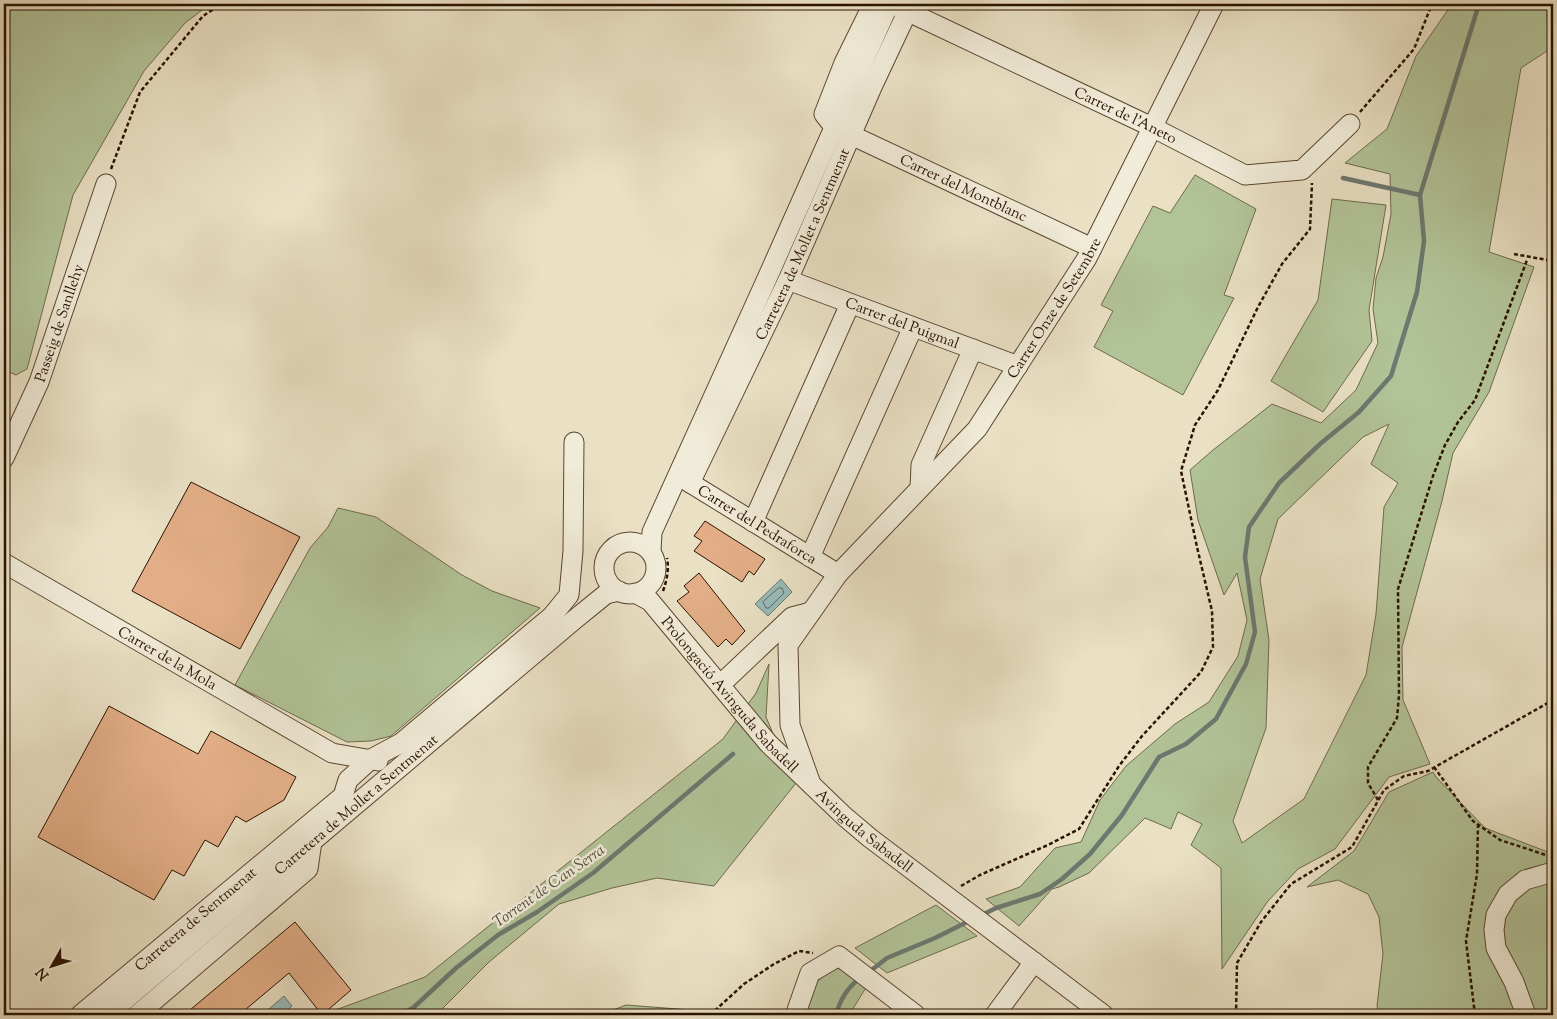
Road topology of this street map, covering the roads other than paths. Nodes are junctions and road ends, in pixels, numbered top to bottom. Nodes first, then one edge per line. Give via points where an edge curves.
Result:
1 (873, 4) edge
2 (1214, 4) edge
3 (900, 6) edge
4 (1350, 124) road end
5 (834, 127) junction
6 (1152, 127) junction
7 (852, 135) junction
8 (106, 184) road end
9 (1092, 248) junction
10 (788, 280) junction
11 (850, 304) junction
12 (913, 327) junction
13 (973, 349) junction
14 (1018, 366) junction
15 (574, 442) dead end
16 (4, 458) edge
17 (684, 479) junction
18 (920, 488) junction
19 (753, 522) junction
20 (652, 532) junction
21 (636, 542) junction
22 (652, 552) junction
23 (810, 557) junction
24 (4, 563) edge
25 (838, 574) junction
26 (628, 591) junction
27 (811, 612) junction
28 (721, 684) junction
29 (332, 753) junction
30 (371, 759) junction
31 (402, 764) junction
32 (348, 780) junction
33 (811, 784) junction
34 (359, 801) junction
35 (312, 841) junction
36 (1553, 872) edge
37 (1034, 962) junction
38 (1094, 1012) edge
39 (80, 1015) edge
40 (107, 1015) edge
41 (137, 1015) edge
42 (797, 1015) edge
43 (916, 1015) edge
44 (995, 1015) edge
45 (1526, 1015) edge

1 - 5 street, Carretera de Mollet a Sentmenat via 824,114
2 - 6 street, Carrer Onze de Setembre
3 - 5 street, Carretera de Mollet a Sentmenat
3 - 6 street, Carrer de l'Aneto
3 - 7 street, Carretera de Mollet a Sentmenat via 876,79
4 - 6 street, Carrer de l'Aneto via 1302,170 1245,175
5 - 7 street, Carrer del Montblanc
5 - 17 street, Carretera de Mollet a Sentmenat
6 - 9 street, Carrer Onze de Setembre
7 - 9 street, Carrer del Montblanc
7 - 10 street, Carretera de Mollet a Sentmenat
8 - 16 street, Passeig de Sanllehy via 39,382
9 - 14 street, Carrer Onze de Setembre
10 - 11 street, Carrer del Puigmal
10 - 17 street, Carretera de Mollet a Sentmenat
11 - 12 street, Carrer del Puigmal
11 - 19 street
12 - 13 street, Carrer del Puigmal
12 - 23 street
13 - 14 street, Carrer del Puigmal
13 - 18 street via 921,465
14 - 18 street, Carrer Onze de Setembre via 977,429
15 - 30 street, Carretera de Sentmenat via 573,551 569,595 552,616 451,703 401,744
17 - 19 street, Carrer del Pedraforca
17 - 20 street, Carretera de Mollet a Sentmenat
18 - 25 street, Carrer Onze de Setembre
19 - 23 street, Carrer del Pedraforca
20 - 21 street
20 - 22 street, Carretera de Mollet a Sentmenat
21 - 22 street
21 - 26 street via 624,542 613,548 604,569
22 - 26 street, Carretera de Mollet a Sentmenat via 656,563 655,575
23 - 25 street, Carrer del Pedraforca
24 - 29 street, Carrer de la Mola
25 - 27 street, Avinguda Sabadell
26 - 28 street, Prolongació Avinguda Sabadell
26 - 31 street, Carretera de Mollet a Sentmenat
27 - 28 street via 792,617
27 - 33 street, Avinguda Sabadell via 788,645 790,725
28 - 33 street, Prolongació Avinguda Sabadell via 768,743
29 - 30 street, Carrer de la Mola
29 - 32 street, Carrer de la Mola
30 - 31 street, Carrer de la Mola
30 - 32 street, Carretera de Sentmenat
31 - 34 street, Carretera de Mollet a Sentmenat
32 - 34 street, Carrer de la Mola
32 - 39 street, Carretera de Sentmenat via 342,796
33 - 37 street, Avinguda Sabadell via 870,838
34 - 35 street, Carretera de Mollet a Sentmenat
35 - 40 street, Carretera de Mollet a Sentmenat
35 - 41 street via 308,869
36 - 45 street via 1525,880 1508,894 1496,914 1496,948 1514,982
37 - 38 street, Avinguda Sabadell
37 - 44 street
42 - 43 street via 810,974 839,956

